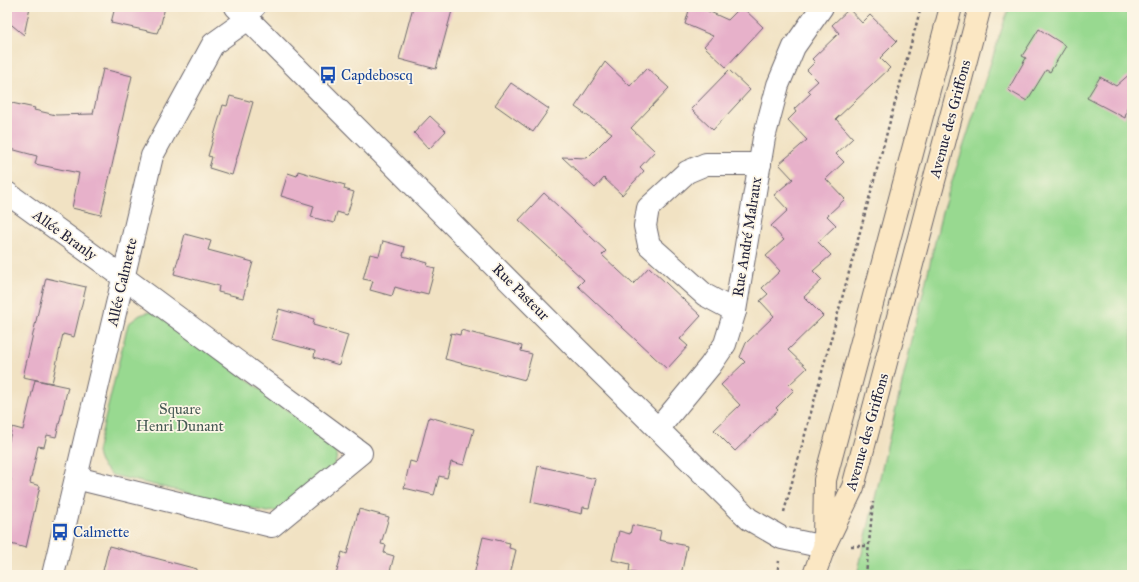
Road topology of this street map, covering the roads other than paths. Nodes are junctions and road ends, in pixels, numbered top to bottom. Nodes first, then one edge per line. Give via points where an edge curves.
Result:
1 (822, 7) edge
2 (951, 7) edge
3 (980, 7) edge
4 (248, 11) edge
5 (760, 164) junction
6 (7, 193) edge
7 (123, 277) junction
8 (735, 311) junction
9 (658, 429) junction
10 (76, 478) junction
11 (824, 547) junction
12 (53, 575) edge
13 (814, 575) edge
14 (830, 575) edge

1 - 5 street, Rue André Malraux via 794,47 778,85
2 - 11 street, Avenue des Griffons via 825,480
3 - 11 street, Avenue des Griffons via 853,487
4 - 7 street, Allée Calmette via 213,44 152,156
4 - 9 street, Rue Pasteur
5 - 8 street, Rue André Malraux
5 - 8 street, Rue André Malraux via 706,164 687,172 648,208 645,226 649,245 705,295
6 - 7 street, Allée Branly
7 - 10 street, Allée Calmette
7 - 10 street via 361,453 272,526
8 - 9 street, Rue André Malraux via 725,344
9 - 11 street, Rue Pasteur via 749,520 782,538
10 - 12 street, Allée Calmette
11 - 13 street
11 - 14 street

